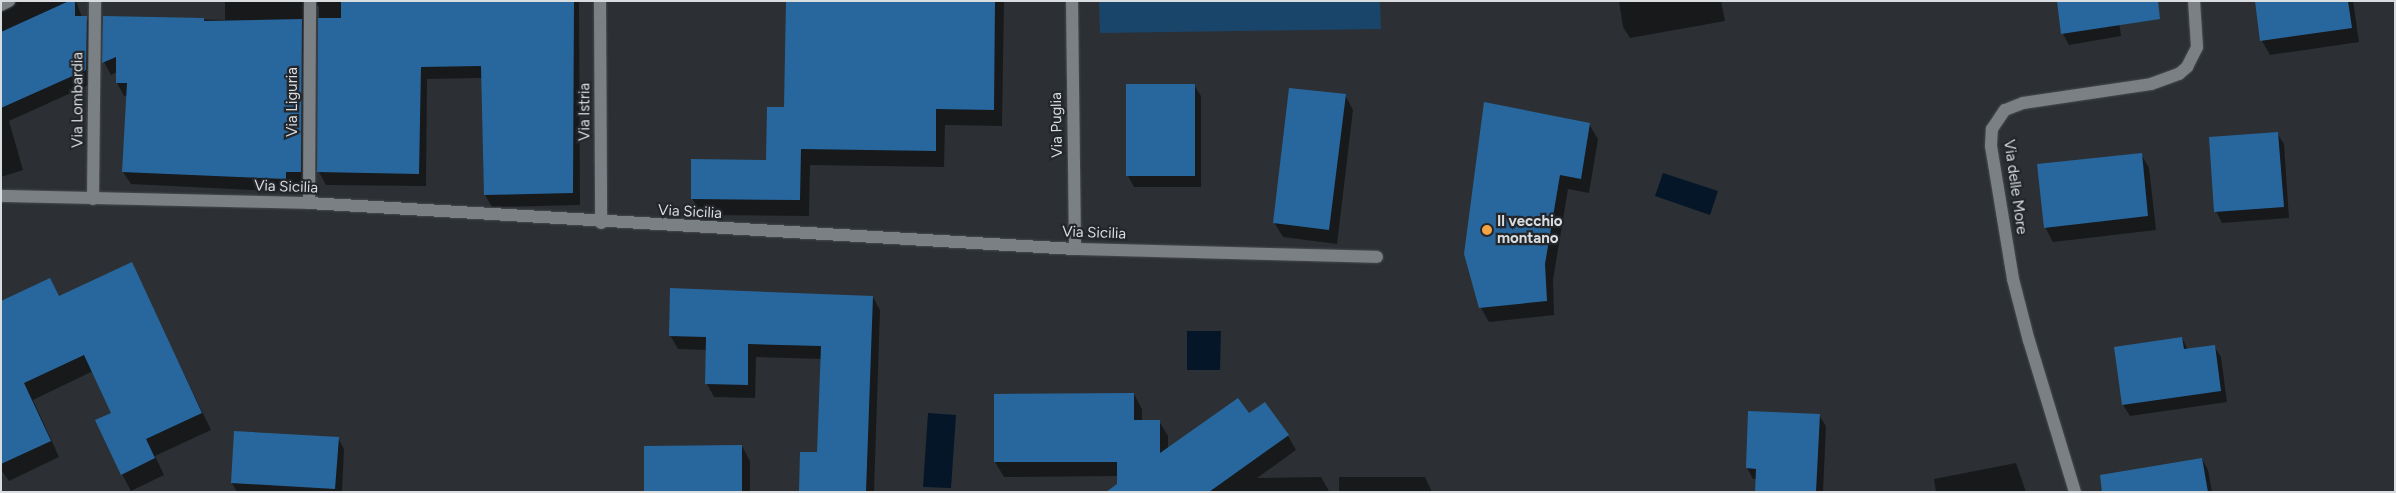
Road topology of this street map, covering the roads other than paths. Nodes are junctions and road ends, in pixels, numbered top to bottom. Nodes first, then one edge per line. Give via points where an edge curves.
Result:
1 (9, 1) edge
2 (95, 1) edge
3 (310, 1) edge
4 (600, 1) edge
5 (1072, 1) edge
6 (2194, 1) edge
7 (1, 4) edge
8 (1, 196) edge
9 (94, 199) junction
10 (309, 203) junction
11 (601, 223) junction
12 (1075, 249) junction
13 (1377, 257) dead end
14 (2076, 492) edge

1 - 7 street
2 - 9 street, Via Lombardia
3 - 10 street, Via Liguria
4 - 11 street, Via Istria
5 - 12 street, Via Puglia
6 - 14 street, Via delle More via 2196,47 2187,67 2179,74 2151,84 2023,103 2005,110 1992,129 1991,146 2013,280
8 - 9 street, Via Sicilia
9 - 10 street, Via Sicilia
10 - 11 street, Via Sicilia
11 - 12 street, Via Sicilia
12 - 13 street, Via Sicilia

